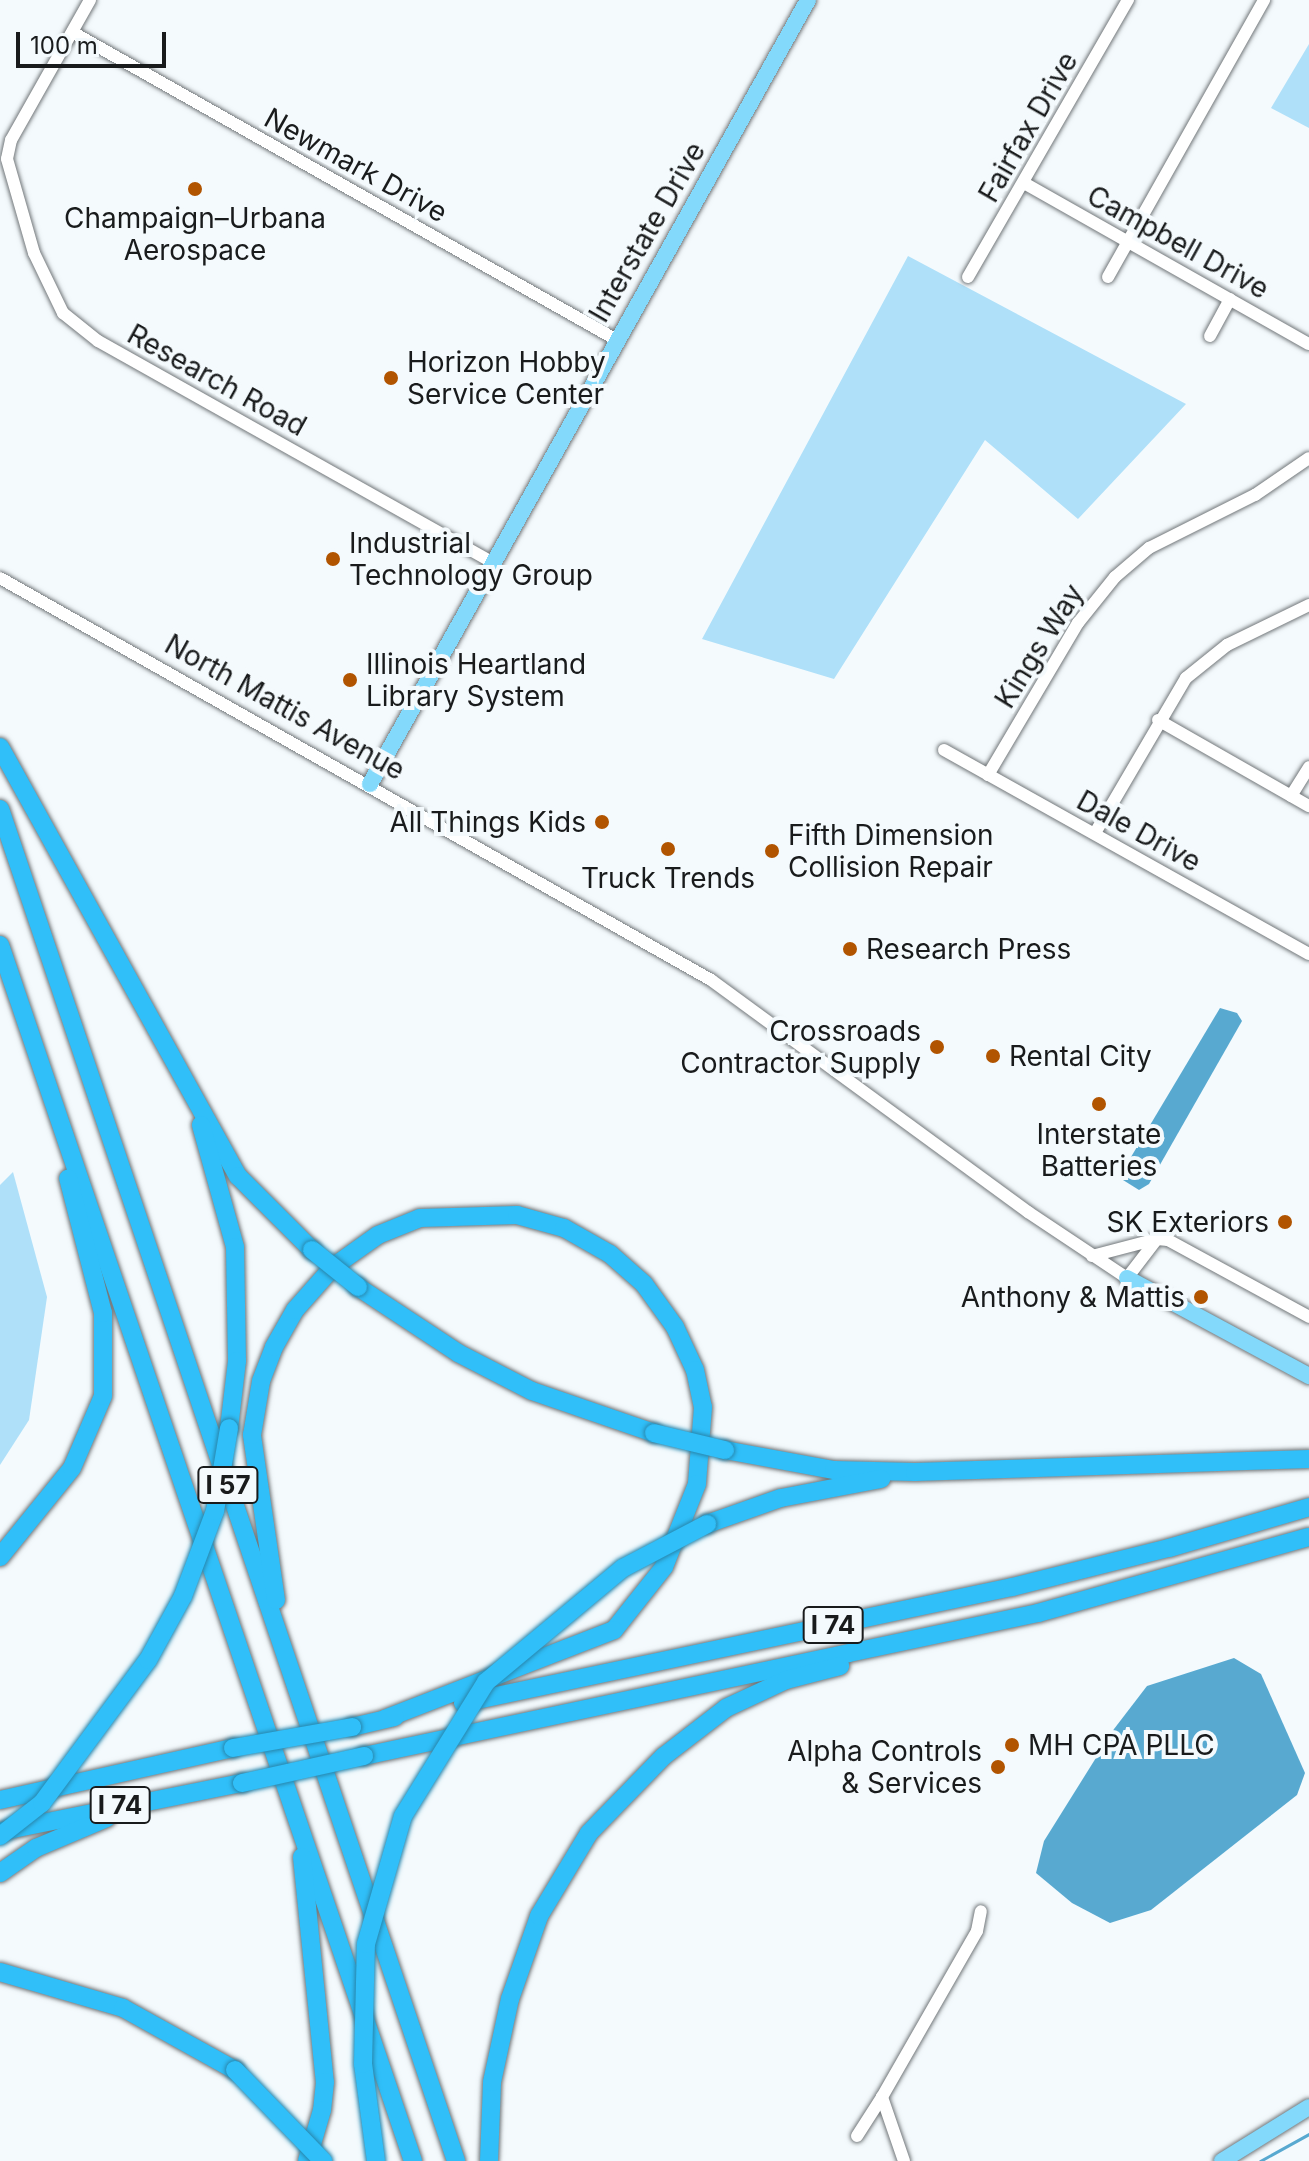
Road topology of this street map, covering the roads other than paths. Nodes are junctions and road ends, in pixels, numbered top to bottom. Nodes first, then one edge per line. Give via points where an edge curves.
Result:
1 (90, 0) edge
2 (808, 0) edge
3 (1128, 0) edge
4 (1264, 0) edge
5 (72, 32) junction
6 (1024, 183) junction
7 (1128, 241) junction
8 (968, 277) dead end
9 (1108, 277) dead end
10 (1230, 299) junction
11 (1210, 336) dead end
12 (615, 339) junction
13 (1309, 344) edge
14 (1309, 458) edge
15 (492, 562) junction
16 (0, 578) edge
17 (1309, 605) edge
18 (1158, 720) junction
19 (0, 747) edge
20 (944, 750) dead end
21 (1309, 767) edge
22 (988, 775) junction
23 (370, 784) junction
24 (1291, 796) junction
25 (1309, 806) edge
26 (0, 809) edge
27 (1095, 833) junction
28 (0, 945) edge
29 (1309, 954) edge
30 (34, 1047) junction
31 (193, 1096) junction
32 (1157, 1239) junction
33 (1092, 1256) junction
34 (1127, 1278) junction
35 (1309, 1317) edge
36 (1309, 1376) edge
37 (1309, 1459) edge
38 (915, 1472) junction
39 (1309, 1507) edge
40 (1309, 1537) edge
41 (0, 1557) edge
42 (983, 1626) junction
43 (287, 1658) junction
44 (385, 1719) junction
45 (196, 1790) junction
46 (0, 1800) edge
47 (298, 1822) junction
48 (0, 1834) edge
49 (0, 1873) edge
50 (981, 1911) dead end
51 (0, 1972) edge
52 (882, 2097) junction
53 (1309, 2107) edge
54 (857, 2136) dead end
55 (307, 2161) edge
56 (323, 2161) edge
57 (376, 2161) edge
58 (413, 2161) edge
59 (456, 2161) edge
60 (489, 2161) edge
61 (904, 2161) edge
62 (1222, 2161) edge

1 - 5 street
2 - 12 main road, Interstate Drive
3 - 6 street, Fairfax Drive
4 - 7 street
5 - 12 street, Newmark Drive
5 - 15 street, Research Road via 11,140 7,163 48,289 73,324
6 - 7 street, Campbell Drive
6 - 8 street, Fairfax Drive
7 - 9 street
7 - 10 street, Campbell Drive
10 - 11 street
10 - 13 street, Campbell Drive
12 - 15 main road, Interstate Drive
14 - 22 street, Kings Way via 1255,495 1149,548 1115,577 1078,623
15 - 23 main road, Interstate Drive
16 - 23 street, North Mattis Avenue
17 - 18 street via 1212,654 1186,678
18 - 24 street
18 - 27 street
19 - 31 highway
20 - 22 street, Dale Drive
21 - 24 street
22 - 27 street, Dale Drive
23 - 33 street, North Mattis Avenue via 711,980
24 - 25 street
26 - 43 highway, I 57
27 - 29 street, Dale Drive
28 - 30 highway, I 57
30 - 41 highway via 97,1284 106,1372 97,1417 81,1453
30 - 47 highway, I 57
31 - 38 highway, bridge via 238,1176 312,1250 458,1353 532,1391 654,1433 834,1470
31 - 48 highway, bridge via 235,1247 237,1361 215,1511 183,1596 148,1660 42,1803
32 - 33 street
32 - 34 street
32 - 35 street via 1183,1246
33 - 34 street, North Mattis Avenue
34 - 36 main road, North Mattis Avenue
37 - 38 highway
38 - 57 highway, bridge via 781,1498 707,1524 623,1568 486,1682 403,1816 366,1944 363,2064
39 - 44 highway, I 74 via 1012,1587
40 - 42 highway, I 74 via 1136,1589
42 - 45 highway, I 74, bridge
42 - 60 highway via 761,1690 682,1741 616,1801 560,1875 521,1963 496,2055
43 - 44 highway via 252,1435 261,1381 295,1310 333,1267 378,1235 420,1218 517,1215 564,1228 610,1254 644,1284 675,1327 695,1370 703,1407 697,1484 664,1567 614,1630
43 - 59 highway, I 57
44 - 46 highway, I 74, bridge
45 - 48 highway, I 74
45 - 49 highway via 96,1822 36,1848
47 - 55 highway via 325,2082
47 - 58 highway, I 57
50 - 52 street via 977,1931
51 - 56 highway, bridge via 123,2008 235,2070
52 - 54 street
52 - 61 street
53 - 62 main road

